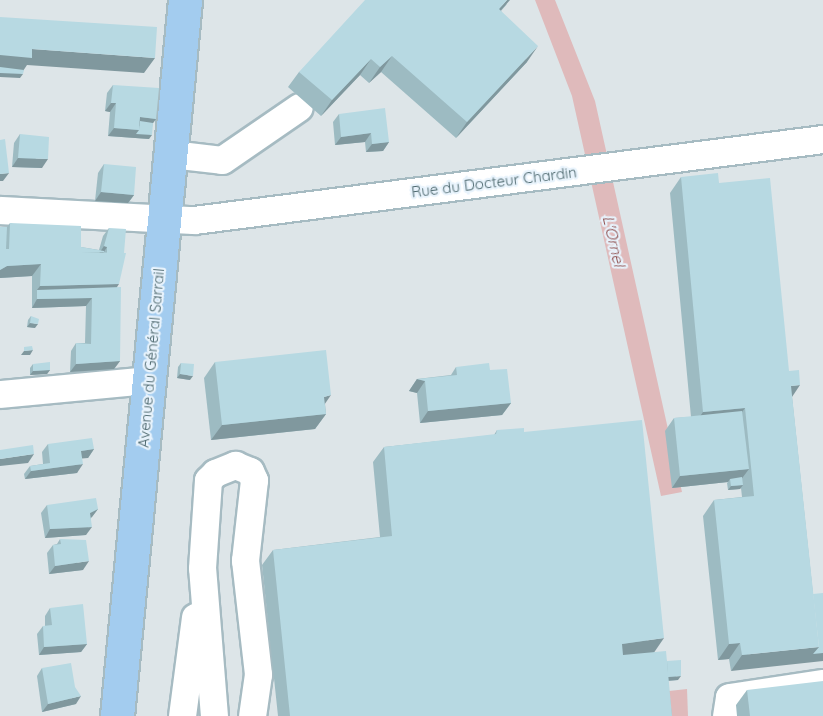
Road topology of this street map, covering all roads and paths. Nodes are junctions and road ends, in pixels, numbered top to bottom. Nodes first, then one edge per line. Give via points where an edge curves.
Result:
1 (185, 0) edge
2 (299, 107) dead end
3 (823, 139) edge
4 (171, 154) junction
5 (0, 210) edge
6 (164, 221) junction
7 (149, 380) junction
8 (0, 394) edge
9 (202, 568) junction
10 (823, 683) edge
11 (117, 716) edge
12 (182, 716) edge
13 (214, 716) edge
14 (252, 716) edge
15 (726, 716) edge

1 - 4 main road, Avenue du Général Sarrail
2 - 4 street via 222,160
3 - 6 street, Rue du Docteur Chardin
4 - 6 main road, Avenue du Général Sarrail
5 - 6 street, Rue du Docteur Chardin
6 - 7 main road, Avenue du Général Sarrail
7 - 8 street
7 - 11 main road, Avenue du Général Sarrail
9 - 12 street
9 - 13 street
9 - 14 street via 208,480 235,465 250,471 255,480 244,560 258,674
10 - 15 street via 729,697

